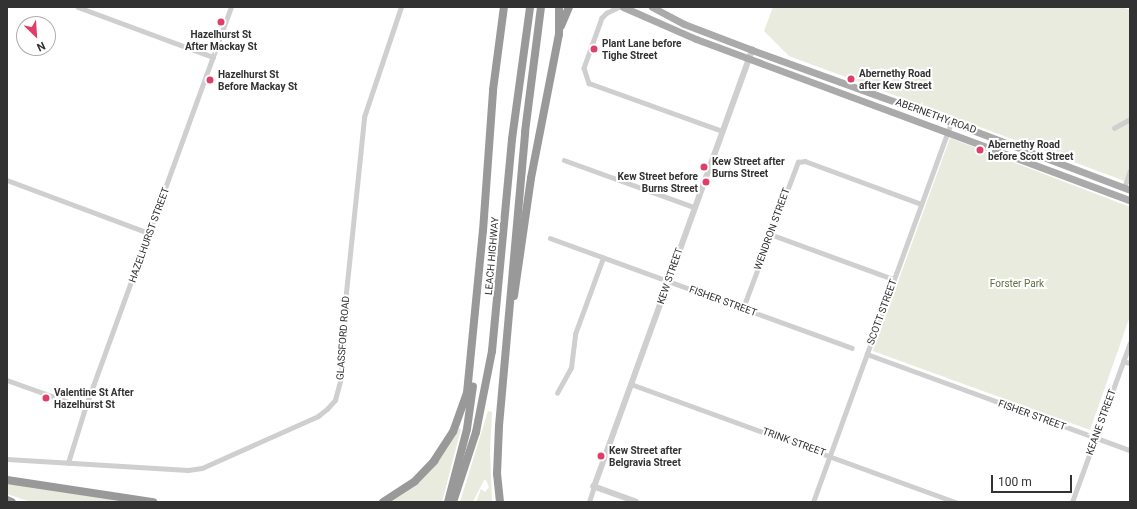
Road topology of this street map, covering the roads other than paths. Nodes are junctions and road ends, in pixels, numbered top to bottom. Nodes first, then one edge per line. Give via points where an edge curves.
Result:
1 (78, 7) edge
2 (230, 7) edge
3 (401, 7) edge
4 (499, 7) edge
5 (504, 7) edge
6 (508, 7) edge
7 (530, 7) edge
8 (541, 7) edge
9 (559, 7) edge
10 (569, 7) edge
11 (621, 7) edge
12 (652, 7) edge
13 (500, 30) junction
14 (559, 34) junction
15 (752, 50) junction
16 (213, 57) junction
17 (749, 58) junction
18 (1130, 120) edge
19 (951, 122) junction
20 (1114, 128) dead end
21 (722, 131) junction
22 (948, 131) junction
23 (564, 160) dead end
24 (1130, 171) edge
25 (7, 180) edge
26 (1127, 189) edge
27 (1130, 200) edge
28 (921, 204) junction
29 (694, 207) junction
30 (149, 233) junction
31 (770, 234) junction
32 (550, 238) dead end
33 (603, 258) junction
34 (894, 279) junction
35 (668, 282) junction
36 (476, 299) junction
37 (743, 308) junction
38 (509, 320) junction
39 (1130, 343) edge
40 (852, 348) dead end
41 (867, 354) junction
42 (1123, 361) junction
43 (1130, 363) edge
44 (7, 380) edge
45 (631, 384) junction
46 (557, 393) dead end
47 (85, 408) junction
48 (1095, 438) junction
49 (1130, 450) edge
50 (830, 456) junction
51 (7, 459) edge
52 (68, 463) junction
53 (7, 480) edge
54 (594, 487) junction
55 (7, 500) edge
56 (12, 502) edge
57 (153, 502) edge
58 (382, 502) edge
59 (448, 502) edge
60 (453, 502) edge
61 (500, 502) edge
62 (589, 502) edge
63 (636, 502) edge
64 (813, 502) edge
65 (956, 502) edge
66 (1072, 502) edge

1 - 16 street
2 - 16 street, HAZELHURST STREET
3 - 52 street, GLASSFORD ROAD via 364,117 344,312 341,377 335,400 318,416 202,468 188,470
4 - 13 highway
5 - 13 highway
6 - 13 highway
7 - 60 highway, LEACH HIGHWAY via 512,139 492,351 476,432
8 - 38 highway via 529,96
9 - 14 highway
10 - 14 highway
11 - 17 main road, ABERNETHY ROAD
11 - 21 street via 606,13 602,18 584,68 589,83
12 - 15 main road, ABERNETHY ROAD via 684,24
13 - 36 highway
14 - 38 highway via 531,178 517,284
15 - 17 street, KEW STREET
15 - 19 main road, ABERNETHY ROAD
16 - 30 street, HAZELHURST STREET
17 - 21 street, KEW STREET
17 - 22 main road, ABERNETHY ROAD
18 - 20 street
19 - 22 street, SCOTT STREET
19 - 26 main road, ABERNETHY ROAD
21 - 29 street, KEW STREET
22 - 27 main road, ABERNETHY ROAD
22 - 28 street, SCOTT STREET
23 - 29 street
24 - 26 street
25 - 30 street
28 - 31 street, WENDRON STREET via 805,161 798,162
28 - 34 street, SCOTT STREET
29 - 35 street, KEW STREET
30 - 47 street, HAZELHURST STREET
31 - 34 street
31 - 37 street, WENDRON STREET
32 - 33 street, FISHER STREET
33 - 35 street, FISHER STREET
33 - 46 street via 575,334 571,368
34 - 41 street, SCOTT STREET
35 - 37 street, FISHER STREET
35 - 45 street, KEW STREET
36 - 58 highway via 467,393 453,432 442,451 425,471 404,490
36 - 59 highway via 476,351 470,411
37 - 40 street, FISHER STREET
38 - 61 highway via 497,452
39 - 42 street, KEANE STREET
41 - 48 street, FISHER STREET
41 - 50 street, SCOTT STREET
42 - 43 street
42 - 48 street, KEANE STREET
44 - 47 street
45 - 50 street, TRINK STREET
45 - 54 street, KEW STREET
47 - 52 street, HAZELHURST STREET
48 - 49 street, FISHER STREET
48 - 66 street, KEANE STREET
50 - 64 street, SCOTT STREET
50 - 65 street, TRINK STREET
51 - 52 street, GLASSFORD ROAD
53 - 57 highway
54 - 62 street, KEW STREET
54 - 63 street
55 - 56 highway

